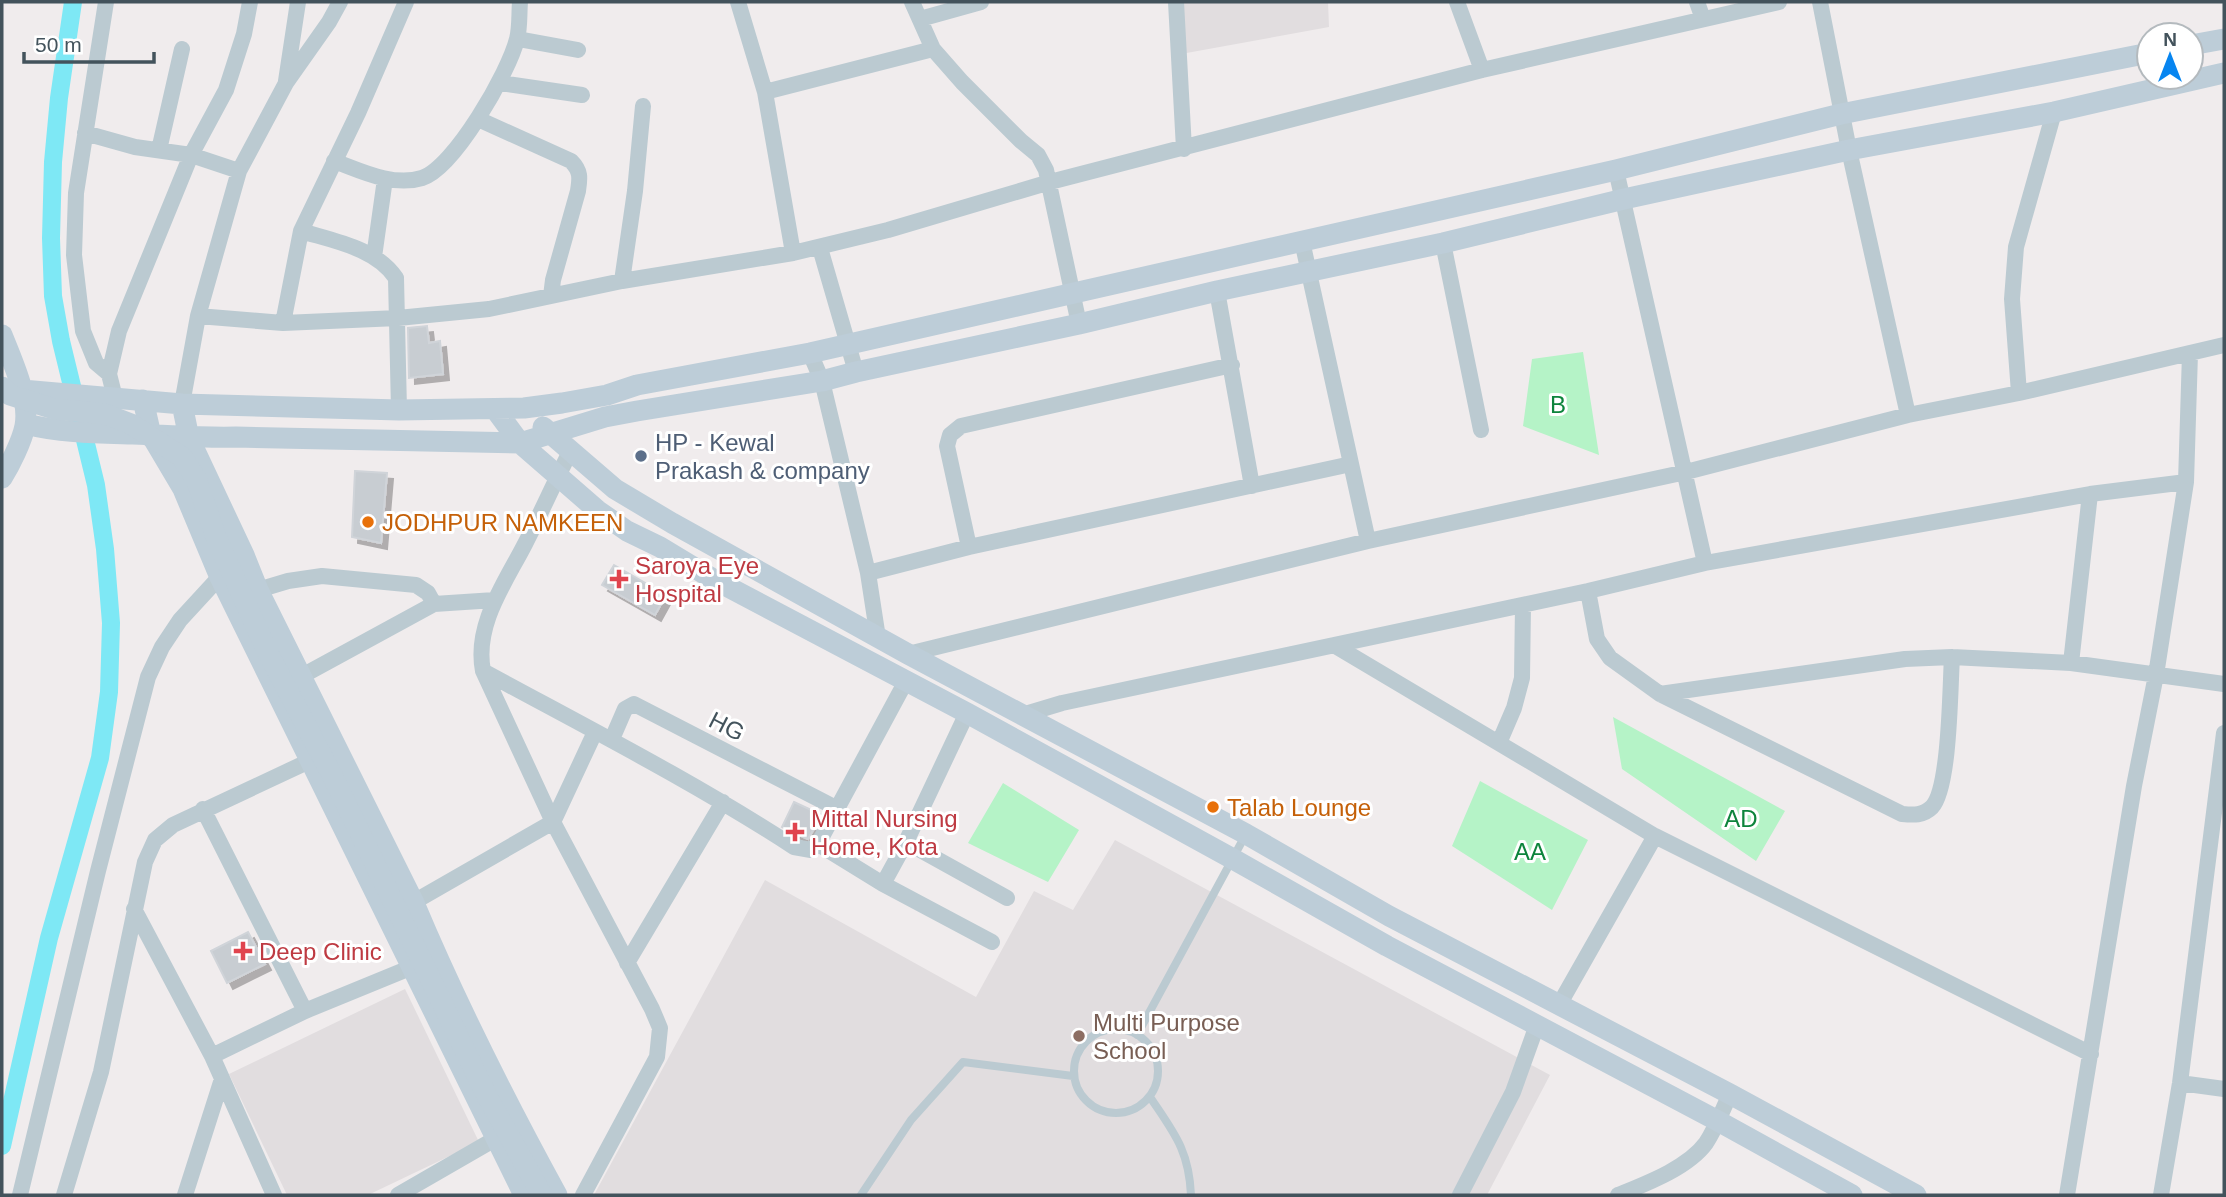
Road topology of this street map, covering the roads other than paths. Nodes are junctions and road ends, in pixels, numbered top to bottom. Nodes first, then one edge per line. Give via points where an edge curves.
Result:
1 (106, 2) edge
2 (250, 2) edge
3 (298, 2) edge
4 (340, 2) edge
5 (406, 2) edge
6 (520, 2) edge
7 (738, 2) edge
8 (912, 2) edge
9 (981, 2) edge
10 (1176, 2) edge
11 (1457, 2) edge
12 (1697, 2) edge
13 (1779, 2) edge
14 (1820, 2) edge
15 (920, 19) junction
16 (1703, 19) junction
17 (518, 39) junction
18 (2224, 39) edge
19 (2205, 42) edge
20 (182, 49) dead end
21 (933, 49) junction
22 (578, 50) dead end
23 (2135, 56) edge
24 (1482, 70) junction
25 (2224, 73) edge
26 (286, 83) junction
27 (500, 83) junction
28 (765, 92) junction
29 (582, 95) dead end
30 (643, 106) dead end
31 (2054, 112) junction
32 (1842, 114) junction
33 (478, 119) junction
34 (85, 133) junction
35 (1184, 149) junction
36 (1849, 149) junction
37 (159, 150) junction
38 (191, 155) junction
39 (334, 161) junction
40 (1616, 170) junction
41 (239, 171) junction
42 (385, 179) junction
43 (1050, 182) junction
44 (1624, 199) junction
45 (301, 230) junction
46 (1302, 241) junction
47 (1443, 243) junction
48 (820, 248) junction
49 (793, 253) junction
50 (374, 257) junction
51 (1309, 271) junction
52 (622, 281) junction
53 (1217, 290) junction
54 (1074, 293) junction
55 (551, 296) junction
56 (198, 316) junction
57 (398, 318) junction
58 (283, 323) junction
59 (1079, 324) junction
60 (2, 335) edge
61 (848, 343) junction
62 (2224, 345) edge
63 (810, 353) junction
64 (2190, 353) junction
65 (1231, 365) junction
66 (856, 372) junction
67 (109, 374) junction
68 (822, 381) junction
69 (22, 389) edge
70 (2019, 393) junction
71 (110, 398) junction
72 (143, 400) junction
73 (182, 404) junction
74 (524, 408) junction
75 (495, 409) junction
76 (399, 410) junction
77 (1908, 415) junction
78 (34, 426) junction
79 (1481, 430) dead end
80 (551, 434) junction
81 (151, 435) junction
82 (189, 438) junction
83 (520, 443) junction
84 (571, 450) junction
85 (1351, 464) junction
86 (1686, 472) junction
87 (558, 476) junction
88 (2, 478) edge
89 (2186, 482) junction
90 (1252, 485) junction
91 (2090, 494) junction
92 (1368, 541) junction
93 (969, 547) junction
94 (244, 555) junction
95 (1705, 563) junction
96 (868, 573) junction
97 (219, 575) junction
98 (258, 590) junction
99 (1588, 592) junction
100 (495, 600) junction
101 (434, 604) junction
102 (1523, 605) junction
103 (878, 638) junction
104 (1334, 645) junction
105 (908, 654) junction
106 (1952, 657) junction
107 (2071, 663) junction
108 (483, 671) junction
109 (2156, 675) junction
110 (300, 677) junction
111 (906, 681) junction
112 (2224, 684) edge
113 (1660, 694) junction
114 (967, 713) junction
115 (1022, 715) junction
116 (596, 732) junction
117 (2224, 733) edge
118 (612, 739) junction
119 (1499, 743) junction
120 (337, 748) junction
121 (310, 762) junction
122 (723, 802) junction
123 (203, 809) junction
124 (838, 809) junction
125 (553, 822) junction
126 (1246, 834) junction
127 (1655, 836) junction
128 (906, 842) junction
129 (818, 844) junction
130 (1233, 859) junction
131 (883, 884) junction
132 (1007, 898) dead end
133 (414, 903) junction
134 (134, 909) junction
135 (386, 914) junction
136 (992, 942) dead end
137 (436, 956) junction
138 (627, 963) junction
139 (411, 968) junction
140 (1559, 1005) junction
141 (305, 1011) junction
142 (1537, 1025) junction
143 (1137, 1035) junction
144 (2091, 1054) junction
145 (212, 1056) junction
146 (1073, 1076) junction
147 (222, 1079) junction
148 (2180, 1083) junction
149 (2224, 1089) edge
150 (1730, 1094) junction
151 (1150, 1097) junction
152 (1718, 1121) junction
153 (495, 1139) junction
154 (20, 1195) edge
155 (64, 1195) edge
156 (185, 1195) edge
157 (274, 1195) edge
158 (398, 1195) edge
159 (524, 1195) edge
160 (542, 1195) edge
161 (557, 1195) edge
162 (583, 1195) edge
163 (861, 1195) edge
164 (1191, 1195) edge
165 (1460, 1195) edge
166 (1618, 1195) edge
167 (1852, 1195) edge
168 (1916, 1195) edge
169 (2067, 1195) edge
170 (2161, 1195) edge

1 - 34 street
2 - 38 street via 226,90
3 - 26 street
4 - 26 street
5 - 39 street
6 - 17 street
7 - 28 street
8 - 15 street
9 - 15 street
10 - 35 street
11 - 24 street
12 - 16 street
13 - 16 street
14 - 32 street
15 - 21 street
16 - 24 street
17 - 22 street
17 - 27 street
18 - 19 street
20 - 37 street
21 - 28 street
21 - 43 street via 1038,155
23 - 32 street
24 - 35 street
25 - 31 street
26 - 41 street
27 - 29 street
27 - 33 street
28 - 49 street
30 - 52 street
31 - 36 street
31 - 70 street via 2016,247 2012,299
32 - 36 street
32 - 40 street
33 - 42 street via 432,174 419,179
33 - 55 street via 578,168 578,191
34 - 37 street
34 - 67 street via 76,193 74,255 83,331 96,363
35 - 43 street
36 - 44 street
36 - 77 street
37 - 38 street
38 - 41 street
38 - 67 street via 119,331
39 - 42 street
39 - 45 street
40 - 44 street
40 - 46 street
41 - 56 street
42 - 50 street
43 - 48 street
43 - 54 street
44 - 47 street
44 - 86 street
45 - 50 street
45 - 58 street
46 - 51 street
46 - 54 street
47 - 51 street
47 - 79 street
48 - 49 street
48 - 61 street
49 - 52 street
50 - 57 street via 396,278
51 - 53 street
51 - 85 street
52 - 55 street
53 - 59 street
53 - 65 street
54 - 59 street
54 - 61 street
55 - 57 street via 489,309
56 - 58 street
56 - 73 street
57 - 58 street
57 - 76 street
59 - 66 street
60 - 69 street
61 - 63 street
61 - 66 street
62 - 64 street
63 - 68 street
63 - 74 street
64 - 70 street
64 - 89 street
65 - 90 street
65 - 93 street via 961,426 950,435 947,446
66 - 68 street
67 - 71 street
68 - 80 street via 605,417
68 - 96 street
69 - 71 street
69 - 78 street
69 - 160 street, bridge via 10,395 54,409 105,414 131,424 182,457 197,479 216,537 268,653 487,1096
70 - 77 street
71 - 72 street
72 - 73 street
72 - 81 street
73 - 76 street
73 - 82 street
74 - 75 street
74 - 80 street
75 - 76 street
75 - 83 street
77 - 86 street
78 - 81 street
78 - 88 street
80 - 83 street
80 - 84 street
81 - 82 street
81 - 97 street via 183,489
82 - 83 street
82 - 94 street
83 - 87 street
84 - 87 street
84 - 103 street via 615,489
85 - 90 street
85 - 92 street
86 - 92 street
86 - 95 street
87 - 100 street
87 - 111 street via 627,531
89 - 91 street
89 - 109 street
90 - 93 street
91 - 95 street
91 - 107 street
92 - 105 street
93 - 96 street
94 - 97 street
94 - 98 street
95 - 99 street
96 - 103 street
97 - 121 street
97 - 154 street via 180,620 148,677
98 - 101 street via 322,576 416,585
98 - 110 street
99 - 102 street
99 - 113 street via 1597,639 1611,658
100 - 101 street
100 - 108 street via 482,637
101 - 110 street
102 - 104 street
102 - 119 street via 1522,678
103 - 105 street
104 - 115 street
104 - 119 street
105 - 115 street
106 - 107 street
106 - 113 street via 1905,659
106 - 113 street via 1944,779 1933,806 1920,815 1902,814
107 - 109 street
108 - 116 street
108 - 125 street
109 - 112 street
109 - 144 street
110 - 120 street
111 - 114 street
111 - 124 street
114 - 128 street
114 - 130 street
115 - 126 street
116 - 118 street
116 - 125 street
117 - 148 street
118 - 122 street
118 - 124 street, HG via 625,709 634,704
119 - 127 street
120 - 121 street
120 - 133 street
121 - 123 street
121 - 135 street
122 - 129 street via 794,847 811,850
122 - 138 street
123 - 134 street via 155,840
123 - 141 street
124 - 129 street
125 - 133 street
125 - 138 street
126 - 130 lane
126 - 140 street
127 - 140 street
127 - 144 street
128 - 131 street
128 - 132 street
129 - 131 street
130 - 142 street
130 - 143 lane
131 - 136 street
133 - 135 street
133 - 137 street
134 - 145 street
134 - 155 street via 101,1072
135 - 139 street
137 - 139 street
137 - 161 street
138 - 162 street via 660,1028 657,1057
139 - 141 street
139 - 153 street
140 - 150 street
141 - 145 street
142 - 152 street
142 - 165 street via 1513,1092
143 - 146 lane via 1110,1028 1094,1034 1074,1060
143 - 151 lane via 1153,1049 1159,1065
144 - 169 street
145 - 147 street
146 - 151 lane via 1078,1092 1105,1112 1138,1108
146 - 163 lane via 963,1062 911,1120
147 - 156 street
147 - 157 street
148 - 149 street
148 - 170 street
150 - 152 street
150 - 168 street
151 - 164 lane via 1181,1143
152 - 166 street via 1692,1158
152 - 167 street
153 - 158 street
153 - 159 street

